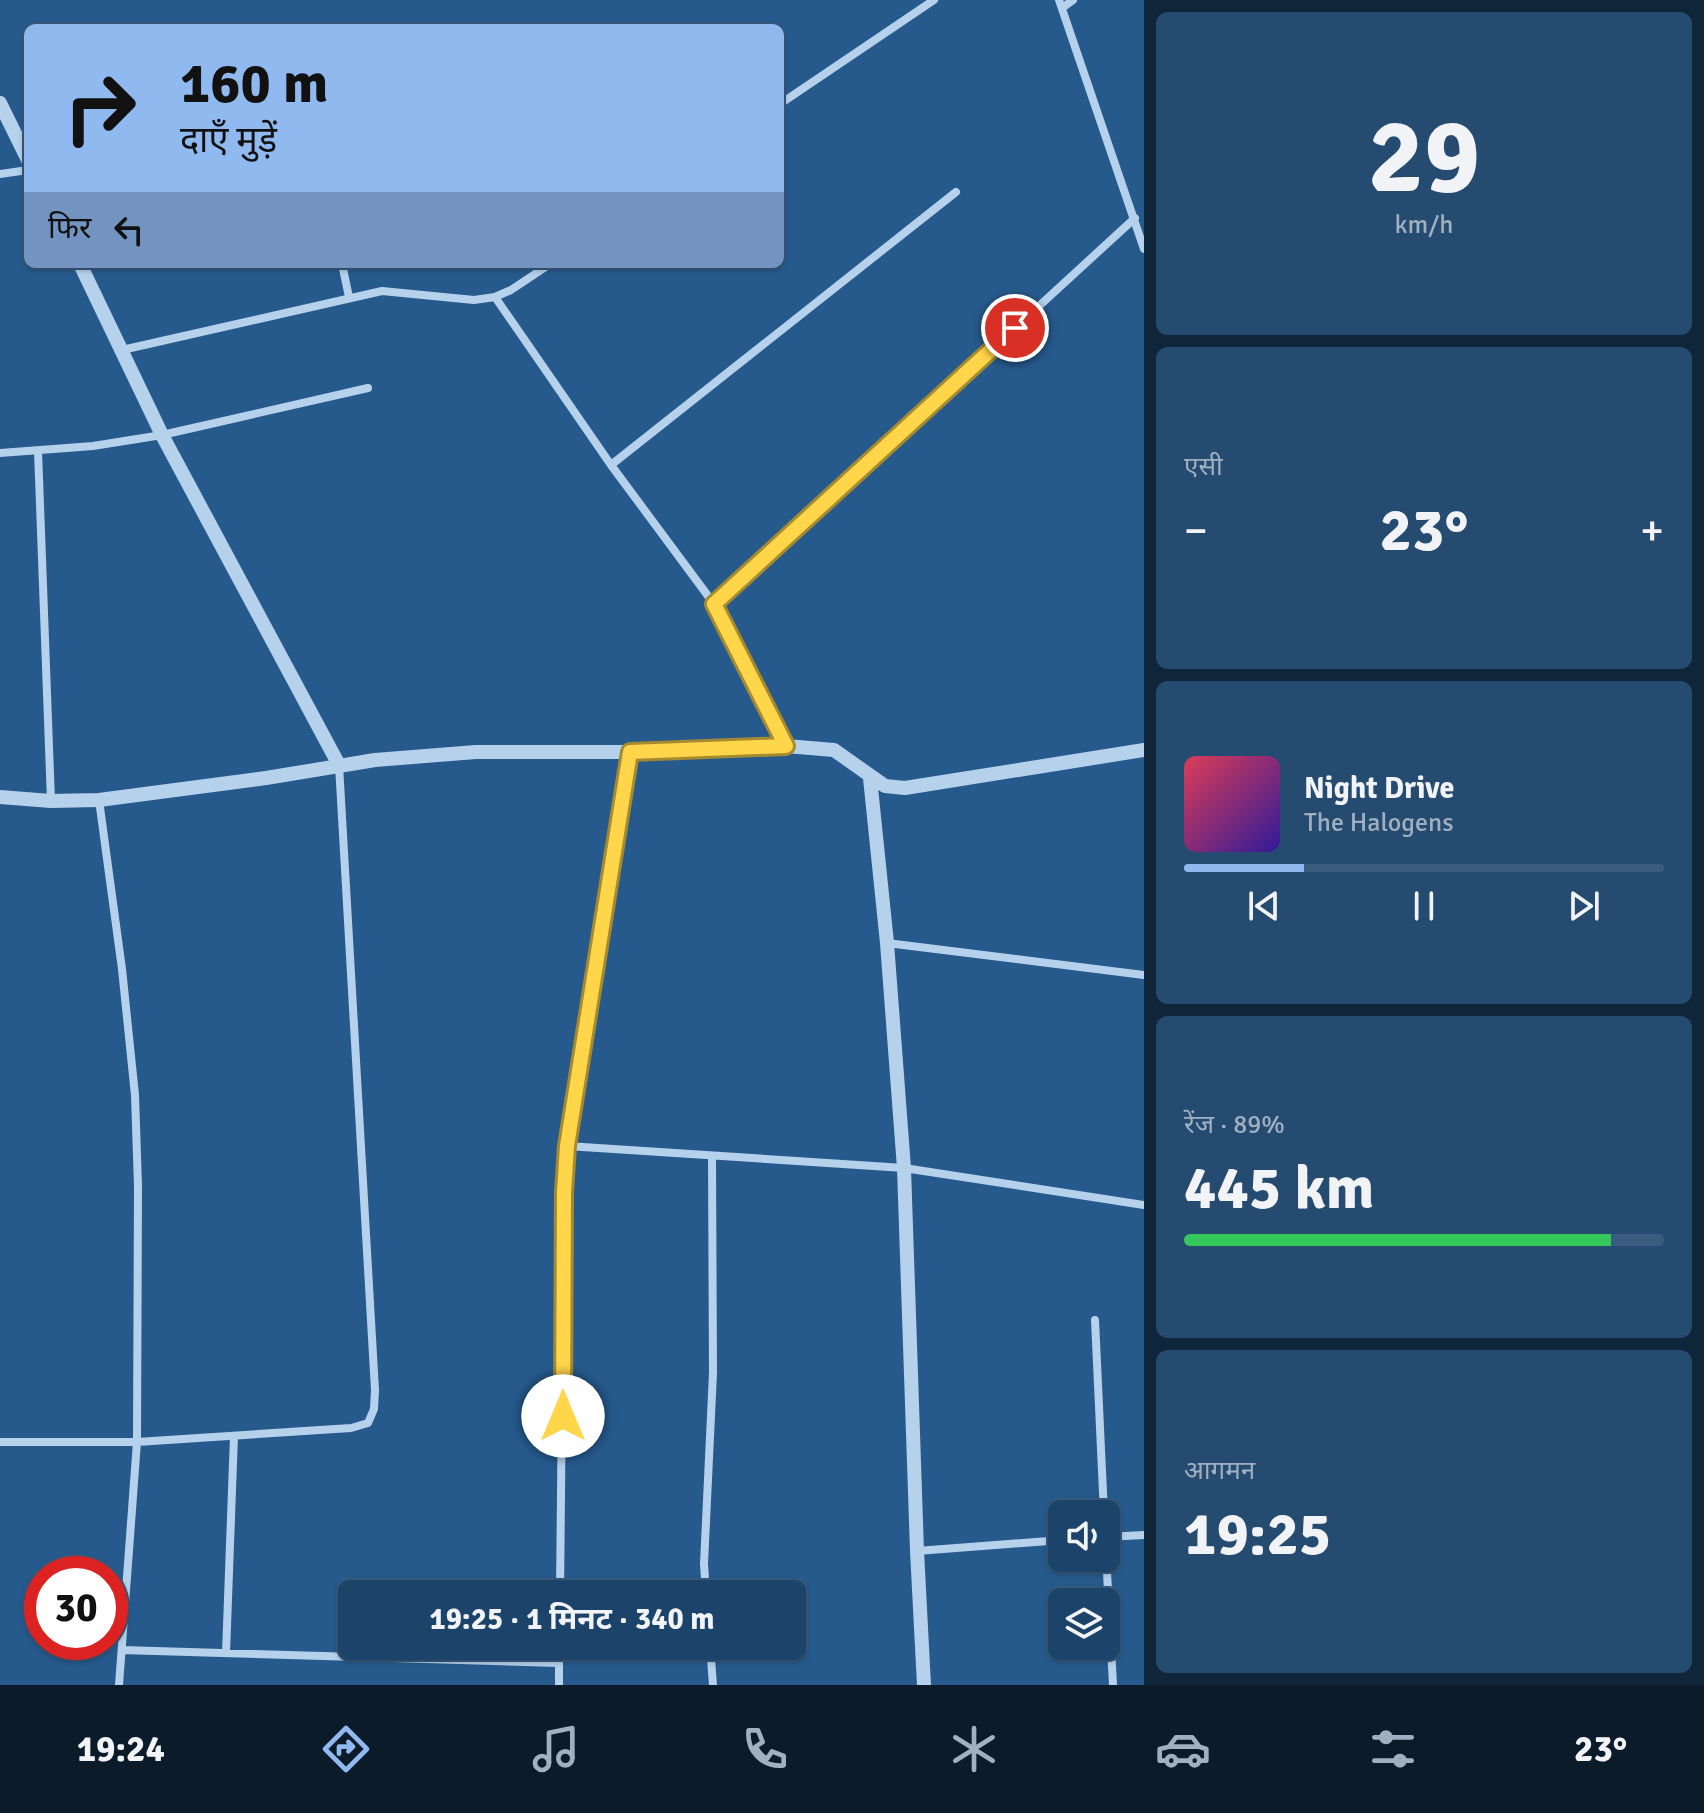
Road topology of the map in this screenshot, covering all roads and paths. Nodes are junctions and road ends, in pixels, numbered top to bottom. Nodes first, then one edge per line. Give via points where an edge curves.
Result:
1 (934, 0) edge
2 (1073, 0) edge
3 (1060, 4) edge
4 (784, 101) edge
5 (0, 103) edge
6 (24, 152) edge
7 (24, 171) edge
8 (0, 174) edge
9 (956, 192) dead end
10 (1135, 218) junction
11 (1144, 249) edge
12 (82, 268) edge
13 (343, 268) edge
14 (544, 268) edge
15 (349, 297) junction
16 (495, 297) junction
17 (122, 350) junction
18 (368, 388) dead end
19 (162, 435) junction
20 (38, 451) junction
21 (0, 453) edge
22 (611, 465) junction
23 (714, 604) junction
24 (786, 746) junction
25 (1144, 750) edge
26 (630, 752) junction
27 (339, 765) junction
28 (870, 778) junction
29 (0, 797) edge
30 (99, 800) junction
31 (51, 801) junction
32 (887, 943) junction
33 (1144, 975) edge
34 (567, 1146) junction
35 (712, 1157) junction
36 (904, 1168) junction
37 (1144, 1205) edge
38 (1095, 1320) dead end
39 (234, 1436) junction
40 (0, 1442) edge
41 (137, 1442) junction
42 (1103, 1500) edge
43 (1144, 1535) edge
44 (1120, 1536) edge
45 (1048, 1541) edge
46 (917, 1551) junction
47 (128, 1567) edge
48 (1107, 1572) edge
49 (560, 1580) edge
50 (705, 1580) edge
51 (128, 1650) edge
52 (226, 1653) junction
53 (121, 1660) edge
54 (711, 1660) edge
55 (559, 1663) joint
56 (119, 1685) edge
57 (559, 1685) edge
58 (713, 1685) edge
59 (924, 1685) edge
60 (1113, 1685) edge

1 - 4 street
2 - 3 street
3 - 10 street
5 - 6 street
7 - 8 street
9 - 22 street
10 - 11 street
10 - 23 street
12 - 17 street
13 - 15 street
14 - 16 street
15 - 16 street via 382,291 474,300
15 - 17 street
16 - 22 street
17 - 19 street
18 - 19 street
19 - 20 street
19 - 27 street
20 - 21 street
20 - 31 street
22 - 23 street
23 - 24 street
24 - 26 street
24 - 28 street via 834,750
25 - 28 street via 915,788 885,786
26 - 27 street via 476,752
26 - 34 street
27 - 30 street
27 - 39 street via 374,1409 368,1423 351,1428
28 - 32 street
29 - 31 street
30 - 31 street
30 - 41 street via 135,1095
32 - 33 street
32 - 36 street
34 - 35 street
34 - 49 street
35 - 36 street
35 - 50 street via 713,1373
36 - 37 street
36 - 46 street
38 - 42 street
39 - 41 street
39 - 52 street
40 - 41 street
41 - 47 street
43 - 44 street
45 - 46 street
46 - 59 street
48 - 60 street
51 - 52 street
52 - 55 street
53 - 56 street
54 - 58 street
55 - 57 street

